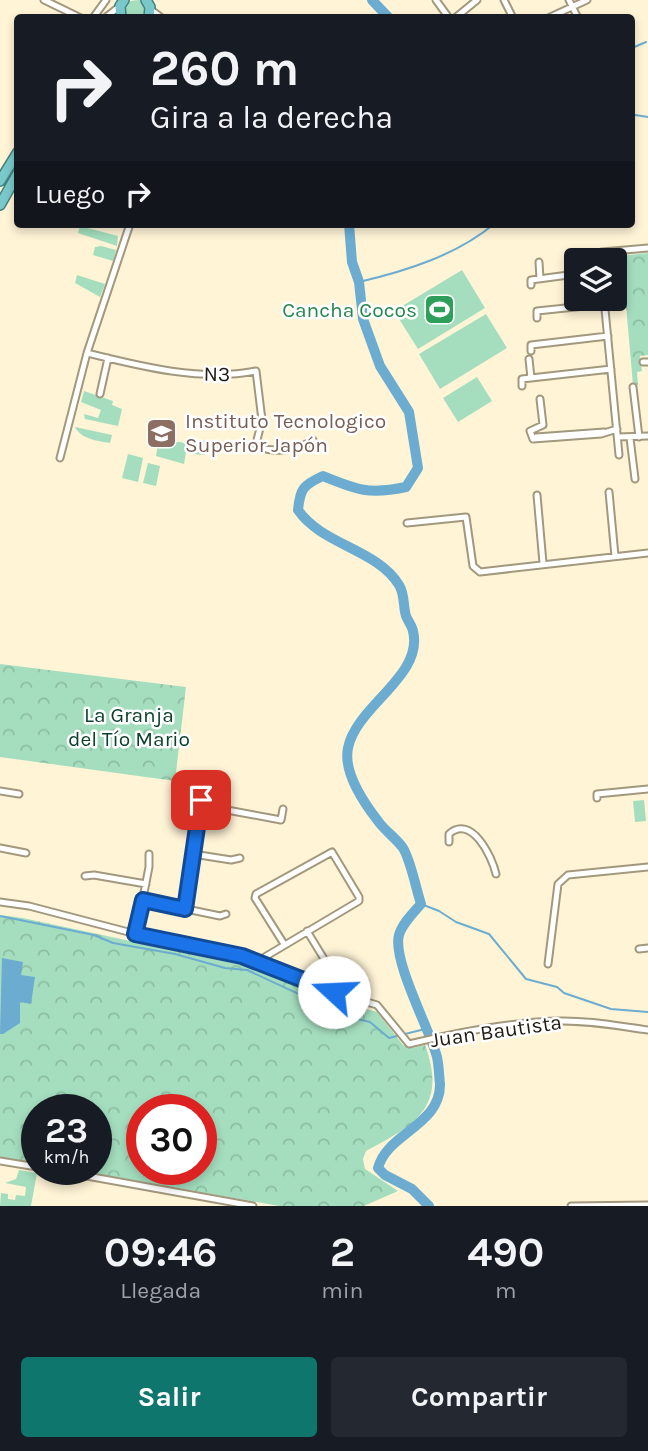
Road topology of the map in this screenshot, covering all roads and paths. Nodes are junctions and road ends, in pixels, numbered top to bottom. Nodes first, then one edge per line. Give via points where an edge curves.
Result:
1 (44, 0) edge
2 (477, 0) edge
3 (569, 0) edge
4 (587, 0) edge
5 (573, 7) junction
6 (73, 14) edge
7 (460, 14) edge
8 (557, 14) edge
9 (576, 14) edge
10 (14, 158) edge
11 (14, 180) edge
12 (0, 181) edge
13 (0, 205) edge
14 (129, 228) edge
15 (648, 248) edge
16 (627, 250) edge
17 (539, 262) dead end
18 (564, 276) edge
19 (540, 279) junction
20 (531, 285) dead end
21 (564, 307) edge
22 (605, 311) edge
23 (537, 317) dead end
24 (608, 337) junction
25 (531, 351) dead end
26 (87, 353) junction
27 (108, 358) junction
28 (529, 359) dead end
29 (611, 369) junction
30 (531, 378) junction
31 (522, 386) dead end
32 (633, 387) dead end
33 (100, 394) dead end
34 (540, 399) dead end
35 (617, 429) junction
36 (648, 436) edge
37 (618, 437) junction
38 (630, 438) junction
39 (639, 438) junction
40 (313, 440) dead end
41 (620, 456) dead end
42 (60, 458) dead end
43 (635, 479) dead end
44 (609, 492) dead end
45 (537, 495) dead end
46 (407, 523) dead end
47 (648, 553) edge
48 (615, 556) junction
49 (543, 563) junction
50 (648, 789) edge
51 (0, 791) edge
52 (19, 794) dead end
53 (204, 794) dead end
54 (597, 796) dead end
55 (200, 805) junction
56 (283, 809) dead end
57 (449, 842) dead end
58 (0, 848) edge
59 (26, 853) dead end
60 (193, 853) junction
61 (149, 854) dead end
62 (240, 858) dead end
63 (648, 867) edge
64 (496, 874) dead end
65 (86, 876) dead end
66 (146, 884) junction
67 (143, 900) junction
68 (0, 902) edge
69 (185, 909) junction
70 (226, 914) dead end
71 (307, 930) junction
72 (135, 934) junction
73 (284, 944) junction
74 (648, 948) edge
75 (639, 949) dead end
76 (258, 961) junction
77 (548, 964) dead end
78 (332, 972) dead end
79 (648, 1030) edge
80 (0, 1161) edge
81 (21, 1164) edge
82 (112, 1181) edge
83 (645, 1205) edge
84 (253, 1206) edge
85 (572, 1206) edge

1 - 6 street
2 - 7 street
3 - 5 street
4 - 5 street
5 - 8 street
5 - 9 street
10 - 12 highway
11 - 13 highway
14 - 26 street
15 - 16 street
17 - 19 street
18 - 19 street
19 - 20 street via 531,280
21 - 23 street via 537,311
22 - 24 street
24 - 25 street via 531,345
24 - 29 street
26 - 27 street, N3
26 - 42 street
27 - 33 street
27 - 40 street, N3 via 207,376 256,372 262,420 258,447 288,450
28 - 30 street
29 - 30 street
29 - 35 street
30 - 31 street via 522,379
32 - 39 street
34 - 35 street via 543,425 530,431 533,439
35 - 37 street
36 - 39 street
37 - 38 street
37 - 41 street
38 - 39 street
38 - 43 street
44 - 48 street
45 - 49 street
46 - 49 street via 466,517 473,566 478,571
47 - 48 street
48 - 49 street
50 - 54 street
51 - 52 street
53 - 55 street
55 - 56 street via 281,820
55 - 60 street
57 - 64 street via 453,830 472,832 489,854
58 - 59 street
60 - 62 street
60 - 69 street
61 - 66 street
63 - 77 street via 568,875 560,880
65 - 66 street
66 - 67 street
67 - 69 street
67 - 72 street
68 - 72 street, Juan Bautista
69 - 70 street
71 - 73 street
71 - 73 street via 360,899 332,852 256,894
71 - 78 street
72 - 76 street, Juan Bautista
73 - 76 street
74 - 75 street
76 - 79 street, Juan Bautista via 314,986 377,1005 409,1044 560,1021
80 - 81 street
82 - 84 street
83 - 85 street

